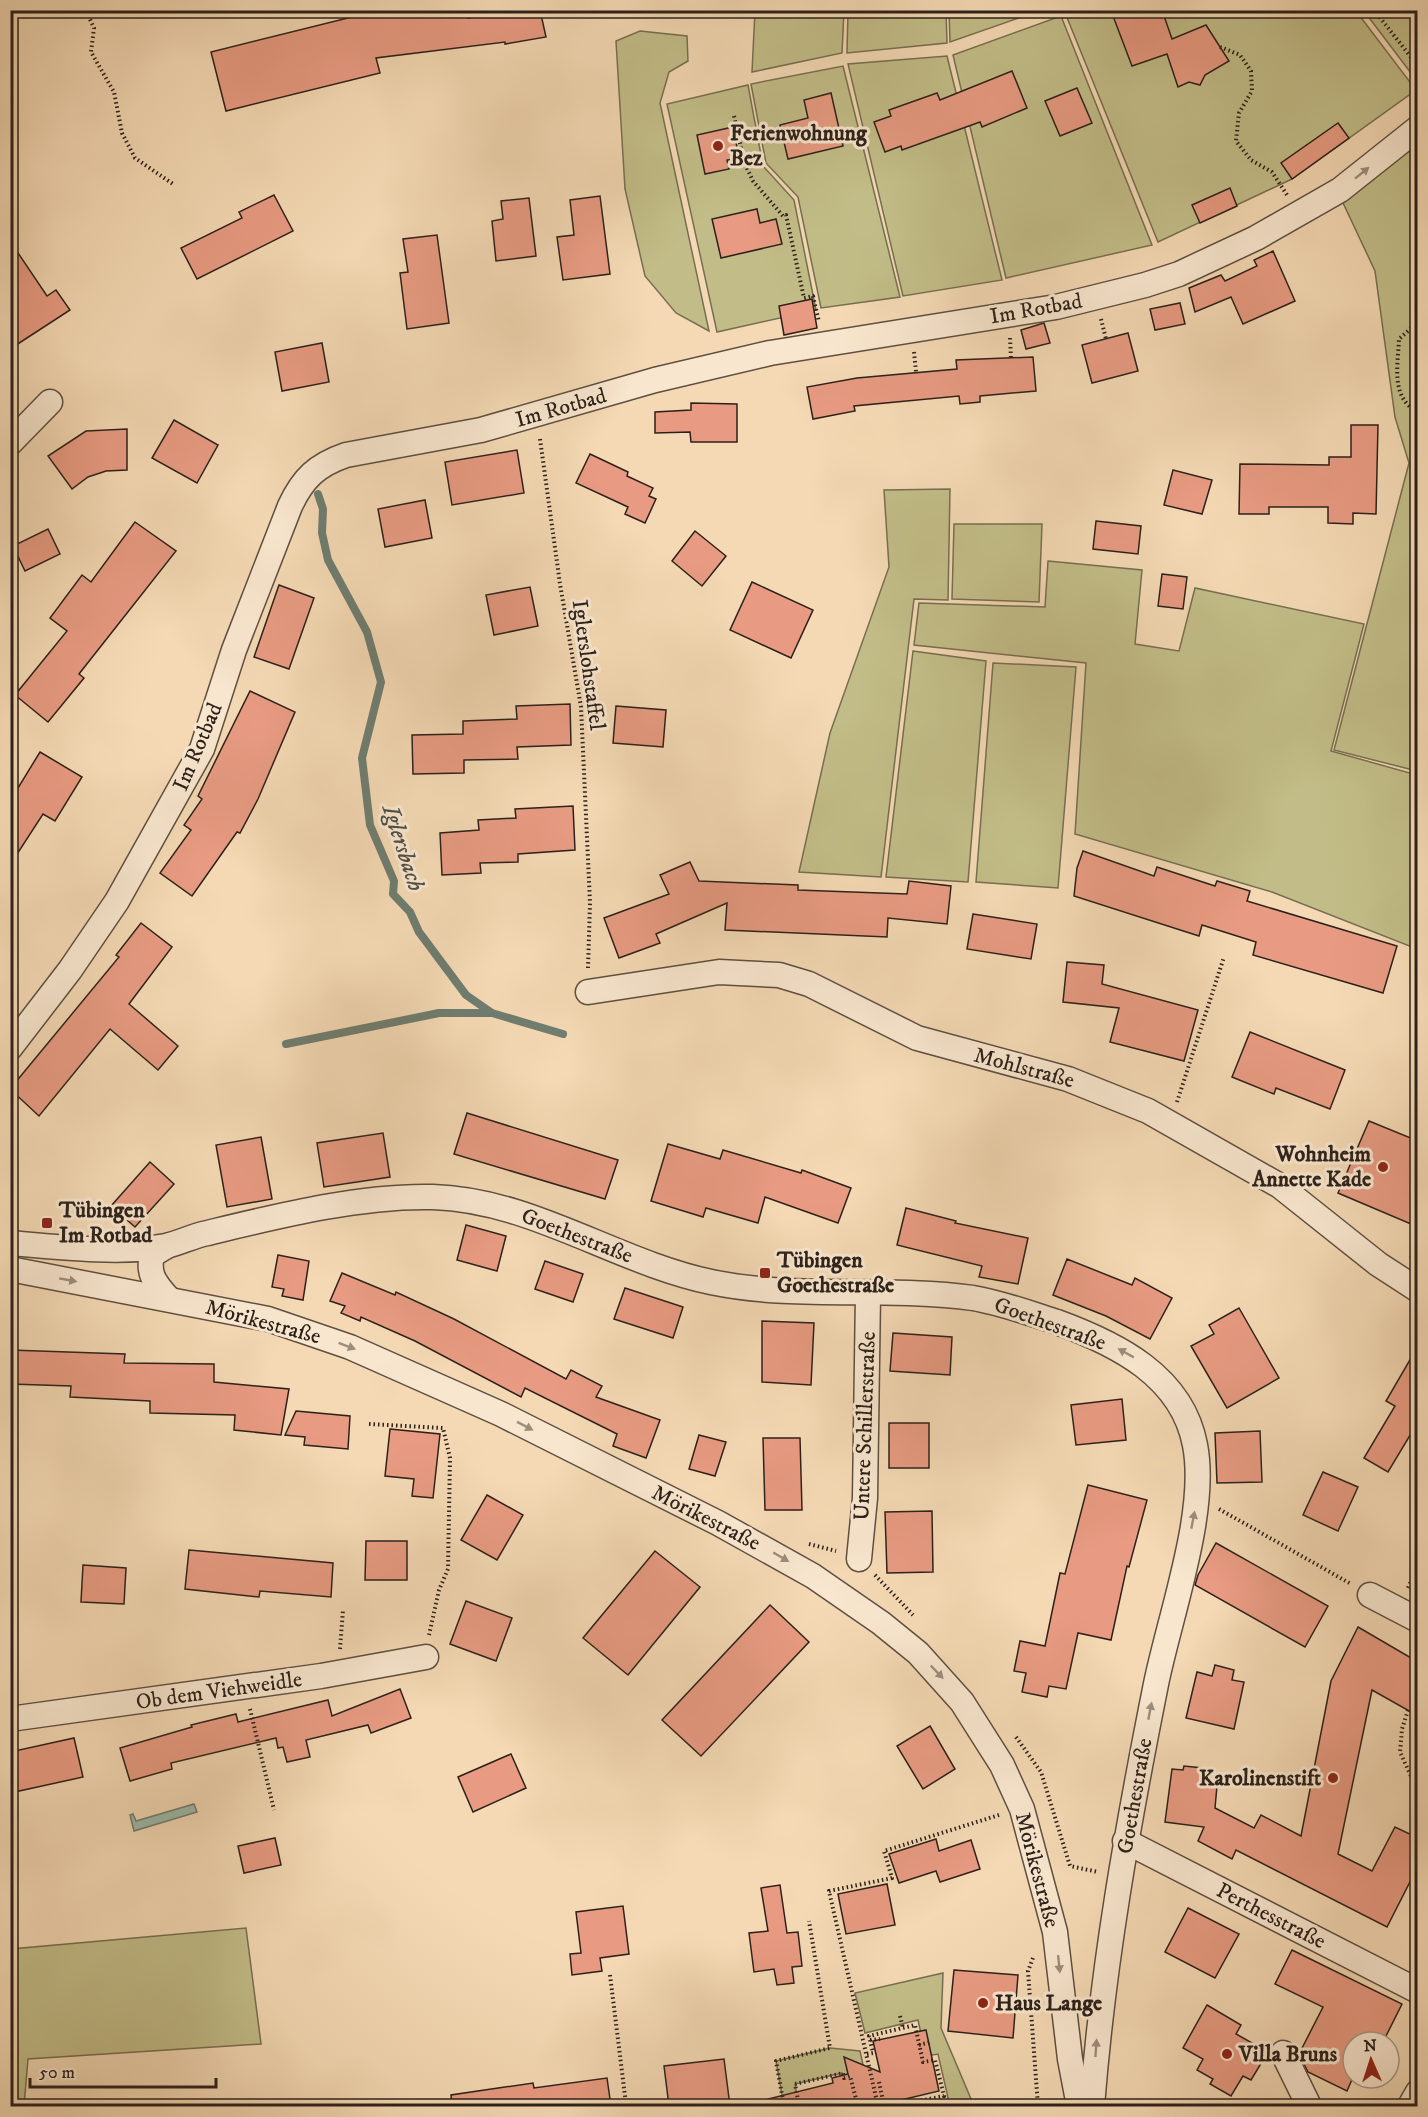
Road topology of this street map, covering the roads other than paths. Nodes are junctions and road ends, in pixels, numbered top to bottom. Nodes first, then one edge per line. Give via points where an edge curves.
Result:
1 (1418, 128) edge
2 (50, 402) dead end
3 (10, 442) edge
4 (588, 992) road end
5 (10, 1048) edge
6 (10, 1243) edge
7 (167, 1246) junction
8 (10, 1269) edge
9 (1418, 1290) edge
10 (868, 1293) junction
11 (169, 1299) junction
12 (859, 1559) dead end
13 (1370, 1595) dead end
14 (1418, 1620) edge
15 (426, 1657) road end
16 (10, 1719) edge
17 (1125, 1841) junction
18 (1418, 1991) edge
19 (1283, 2053) dead end
20 (1418, 2092) edge
21 (1079, 2106) edge
22 (1092, 2106) edge
23 (1309, 2106) edge
24 (1410, 2106) edge

5 -> 1 street, Im Rotbad via 117,901 184,784 202,749 234,650 290,506 298,488 326,462 481,430 655,380 823,343 1107,296 1179,274 1256,238 1340,190
2 - 3 street
4 - 9 street, Mohlstraße via 719,972 751,971 809,984 917,1038 1068,1079 1170,1123 1280,1186 1378,1264
6 - 7 street, Goethestraße
7 - 10 street, Goethestraße via 200,1235 359,1202 433,1197 498,1207 670,1272 714,1283
7 - 11 street via 152,1256 149,1266 153,1279
8 -> 11 street, Mörikestraße
10 - 12 street, Untere Schillerstraße via 865,1498
17 -> 10 street, Goethestraße via 1197,1497 1195,1441 1182,1410 1163,1382 1138,1360 1071,1327 973,1298
11 -> 21 street, Mörikestraße via 268,1319 310,1333 501,1414 782,1557 865,1611 918,1653 980,1728 1022,1809 1055,1932
13 - 14 street
15 - 16 street, Ob dem Viehweidle via 246,1687
17 - 18 street, Perthesstraße
22 -> 17 street, Goethestraße via 1099,2014
19 - 23 street
20 - 24 street

